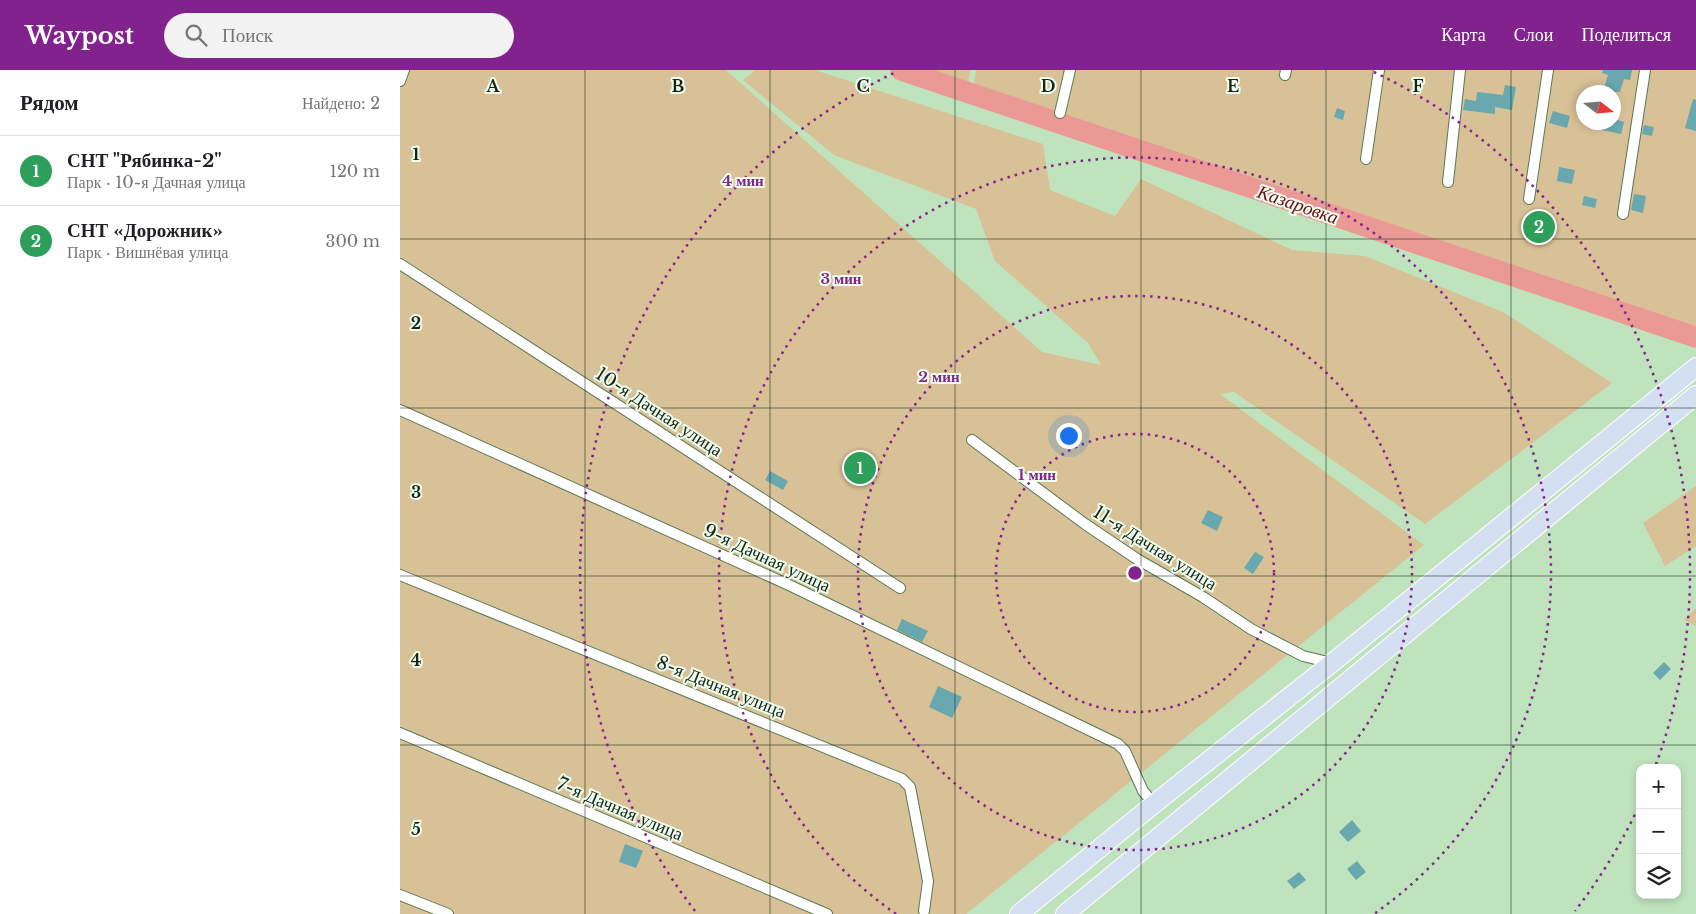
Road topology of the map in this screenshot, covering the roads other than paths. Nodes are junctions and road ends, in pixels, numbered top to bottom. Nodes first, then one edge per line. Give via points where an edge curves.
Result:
1 (404, 70) edge
2 (1070, 70) edge
3 (1379, 70) edge
4 (1460, 70) edge
5 (1548, 70) edge
6 (1645, 70) edge
7 (400, 81) edge
8 (1060, 113) dead end
9 (1366, 158) dead end
10 (1448, 182) dead end
11 (1529, 199) dead end
12 (1623, 214) dead end
13 (400, 264) edge
14 (1696, 367) edge
15 (1696, 395) edge
16 (400, 410) edge
17 (972, 440) dead end
18 (400, 575) edge
19 (900, 588) dead end
20 (1332, 663) junction
21 (400, 733) edge
22 (1154, 804) junction
23 (400, 894) edge
24 (922, 913) edge
25 (448, 914) edge
26 (827, 914) edge
27 (1019, 914) edge
28 (1065, 914) edge

1 - 7 street
2 - 8 street
3 - 9 street
4 - 10 street
5 - 11 street
6 - 12 street
13 - 19 street, 10-я Дачная улица
14 - 20 highway
15 - 28 highway
16 - 22 street, 9-я Дачная улица via 789,585 1118,744 1143,791
17 - 20 street, 11-я Дачная улица via 1137,559 1251,629 1303,656
18 - 24 street, 8-я Дачная улица via 902,779 910,787 928,881
20 - 22 highway
21 - 26 street, 7-я Дачная улица
22 - 27 highway
23 - 25 street

